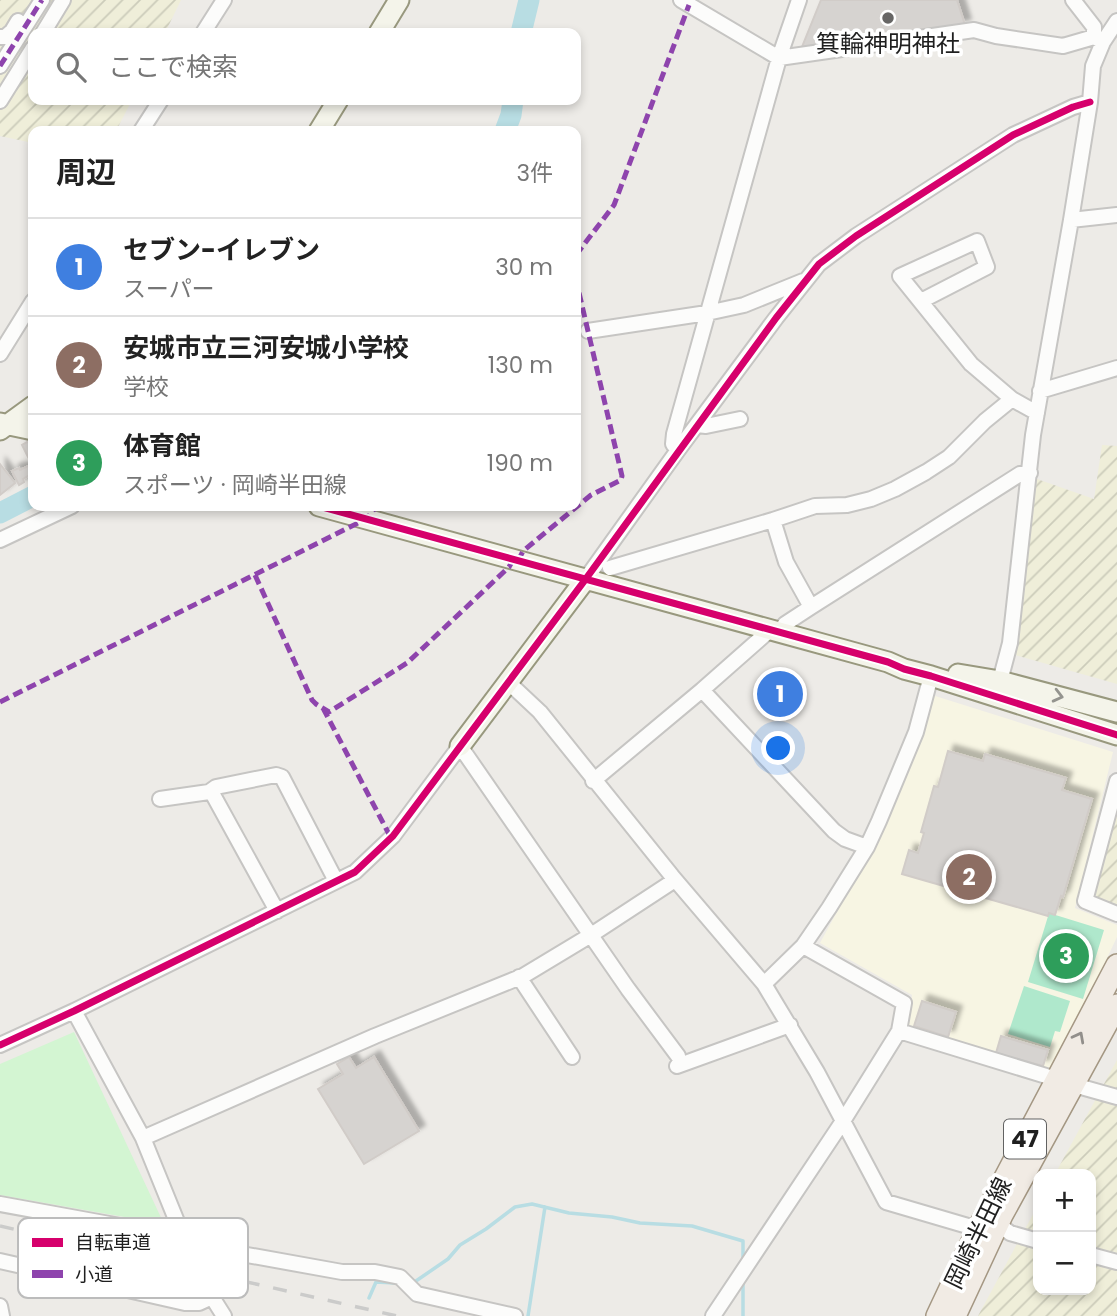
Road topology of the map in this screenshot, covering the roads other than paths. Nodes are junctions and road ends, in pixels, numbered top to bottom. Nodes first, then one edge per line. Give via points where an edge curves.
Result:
1 (31, 0) edge
2 (41, 0) edge
3 (64, 0) edge
4 (223, 0) edge
5 (399, 0) edge
6 (681, 0) edge
7 (799, 0) edge
8 (1073, 0) edge
9 (46, 28) edge
10 (205, 28) edge
11 (382, 28) edge
12 (1108, 33) edge
13 (0, 37) edge
14 (28, 56) edge
15 (779, 58) junction
16 (0, 65) edge
17 (0, 101) edge
18 (1090, 102) junction
19 (157, 105) edge
20 (335, 105) edge
21 (144, 126) edge
22 (322, 126) edge
23 (1117, 215) edge
24 (1071, 220) junction
25 (805, 280) junction
26 (921, 301) junction
27 (28, 309) edge
28 (708, 313) junction
29 (588, 331) dead end
30 (0, 354) edge
31 (1117, 368) edge
32 (1040, 391) junction
33 (1012, 399) junction
34 (28, 409) edge
35 (1037, 414) junction
36 (740, 419) dead end
37 (697, 425) junction
38 (2, 426) edge
39 (28, 429) edge
40 (678, 450) junction
41 (1030, 473) junction
42 (61, 511) edge
43 (337, 511) edge
44 (773, 520) junction
45 (0, 540) edge
46 (610, 568) dead end
47 (585, 580) junction
48 (811, 607) junction
49 (775, 631) junction
50 (888, 662) junction
51 (931, 676) junction
52 (1000, 681) junction
53 (508, 682) junction
54 (702, 690) junction
55 (1117, 712) edge
56 (1117, 735) edge
57 (460, 746) junction
58 (593, 781) junction
59 (1117, 781) edge
60 (211, 791) junction
61 (160, 799) dead end
62 (867, 846) junction
63 (675, 880) junction
64 (336, 881) junction
65 (277, 911) junction
66 (1117, 914) edge
67 (591, 935) junction
68 (803, 946) junction
69 (1117, 965) edge
70 (519, 977) junction
71 (764, 984) junction
72 (1117, 1005) edge
73 (74, 1011) junction
74 (790, 1025) junction
75 (899, 1031) junction
76 (0, 1045) edge
77 (572, 1057) dead end
78 (1065, 1082) junction
79 (1117, 1097) edge
80 (843, 1121) junction
81 (143, 1138) junction
82 (0, 1204) edge
83 (77, 1218) edge
84 (175, 1218) edge
85 (988, 1227) junction
86 (1033, 1230) edge
87 (1033, 1240) edge
88 (1096, 1246) edge
89 (1117, 1252) edge
90 (248, 1255) edge
91 (1096, 1256) edge
92 (0, 1261) edge
93 (1117, 1262) edge
94 (18, 1265) edge
95 (163, 1298) edge
96 (210, 1298) edge
97 (213, 1298) edge
98 (0, 1306) edge
99 (2, 1316) edge
100 (224, 1316) edge
101 (514, 1316) edge
102 (713, 1316) edge
103 (937, 1316) edge
104 (955, 1316) edge

1 - 13 street via 12,31
2 - 16 street
3 - 9 street
4 - 10 street
5 - 11 street
6 - 15 street
7 - 15 street
8 - 12 street via 1094,27
12 - 15 street via 1063,46 974,30
12 - 18 street via 1093,66
14 - 17 street
15 - 28 street
18 - 24 street
18 - 25 street via 1013,135 856,236
19 - 21 street
20 - 22 street
23 - 24 street
24 - 32 street
25 - 28 street via 744,305
25 - 37 street
26 - 26 street via 900,276 977,242 987,267
26 - 33 street via 971,364
27 - 30 street
28 - 29 street
28 - 40 street via 674,435
31 - 32 street
32 - 35 street
33 - 35 street
33 - 44 street via 948,457 895,489 871,499 814,506
34 - 38 street
35 - 41 street
36 - 37 street
37 - 40 street
38 - 39 street
40 - 47 street
41 - 48 street via 1020,474
41 - 52 street via 1010,643
42 - 45 street
43 - 47 street
44 - 46 street
44 - 48 street via 786,562
47 - 49 street
47 - 53 street
48 - 49 street
49 - 50 street
49 - 54 street
50 - 51 street
50 - 52 street
51 - 56 street
51 - 62 street via 916,732
52 -> 55 street
53 - 57 street
53 - 58 street via 548,722
54 - 58 street
54 - 62 street via 834,831
57 - 64 street via 393,836 355,872
57 - 67 street
58 - 63 street
59 - 66 street via 1085,901
60 - 61 street
60 - 64 street via 282,777
60 - 65 street
62 - 68 street
63 - 67 street
63 - 71 street
64 - 65 street
65 - 73 street
67 - 70 street
67 - 74 street via 677,1061
68 - 71 street
68 - 75 street via 904,1003
78 -> 69 main road, 岡崎半田線 / 47
70 - 77 street
70 - 81 street
71 - 74 street
72 - 78 main road, 岡崎半田線 / 47
73 - 76 street
73 - 81 street
74 - 80 street
75 - 78 street
75 - 80 street
78 - 79 street
78 - 85 main road, 岡崎半田線 / 47
80 - 85 street via 886,1202
80 - 102 street
81 - 84 street
82 - 83 street
85 - 86 street via 1014,1225
85 - 87 street
85 - 103 main road, 岡崎半田線 / 47
85 - 104 main road, 岡崎半田線 / 47
88 - 89 street
90 - 101 street via 342,1272 375,1272 400,1278 417,1294
91 - 93 street
92 - 94 street
95 - 96 street via 199,1303
97 - 100 street
98 - 99 street

